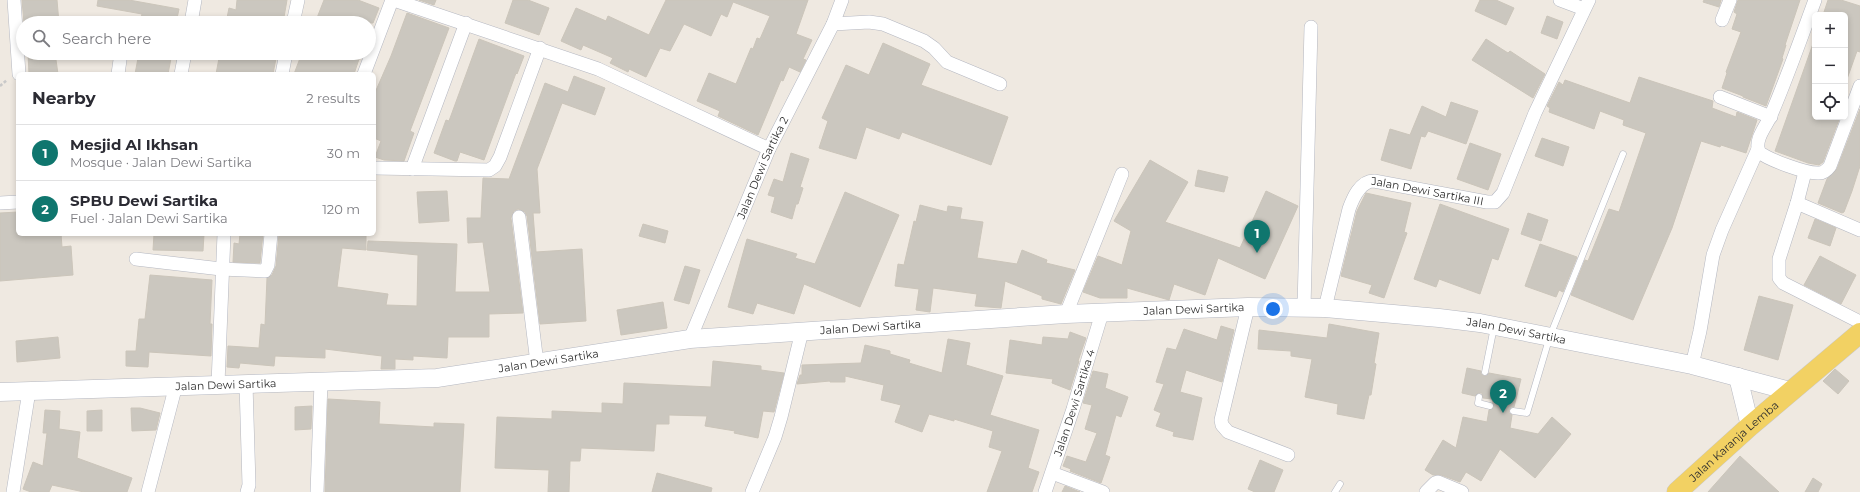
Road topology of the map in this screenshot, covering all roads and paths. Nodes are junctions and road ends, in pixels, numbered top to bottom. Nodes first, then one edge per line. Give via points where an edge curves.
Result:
1 (14, 0) edge
2 (195, 0) edge
3 (298, 0) edge
4 (393, 0) edge
5 (841, 0) edge
6 (1560, 0) edge
7 (1730, 0) edge
8 (1815, 0) edge
9 (1586, 5) edge
10 (192, 16) edge
11 (295, 16) edge
12 (1722, 20) dead end
13 (466, 23) junction
14 (834, 24) junction
15 (1311, 27) dead end
16 (16, 30) edge
17 (376, 43) edge
18 (540, 48) junction
19 (18, 60) edge
20 (120, 60) edge
21 (184, 60) edge
22 (285, 60) edge
23 (369, 60) edge
24 (19, 72) edge
25 (118, 72) edge
26 (181, 72) edge
27 (282, 72) edge
28 (365, 72) edge
29 (1000, 84) dead end
30 (1860, 86) edge
31 (1720, 97) dead end
32 (1771, 117) junction
33 (769, 149) junction
34 (1758, 149) junction
35 (1623, 154) dead end
36 (376, 168) edge
37 (412, 169) junction
38 (1805, 172) junction
39 (1122, 174) dead end
40 (16, 202) edge
41 (0, 203) edge
42 (1797, 203) junction
43 (519, 216) dead end
44 (1860, 230) edge
45 (224, 236) edge
46 (271, 236) edge
47 (136, 259) dead end
48 (221, 268) junction
49 (1248, 307) junction
50 (1304, 308) junction
51 (1325, 308) junction
52 (1102, 313) junction
53 (1066, 314) junction
54 (1860, 322) edge
55 (1494, 326) junction
56 (802, 331) junction
57 (1860, 333) edge
58 (1550, 336) junction
59 (690, 338) junction
60 (537, 363) junction
61 (1692, 365) junction
62 (1485, 372) dead end
63 (1738, 377) junction
64 (321, 382) junction
65 (218, 384) junction
66 (246, 384) junction
67 (176, 385) junction
68 (29, 391) junction
69 (1790, 391) junction
70 (0, 392) edge
71 (1480, 397) dead end
72 (1490, 406) dead end
73 (1514, 411) dead end
74 (1750, 426) junction
75 (1288, 455) dead end
76 (1052, 473) junction
77 (1340, 484) dead end
78 (13, 492) edge
79 (148, 492) edge
80 (247, 492) edge
81 (317, 492) edge
82 (752, 492) edge
83 (1045, 492) edge
84 (1103, 492) edge
85 (1335, 492) edge
86 (1426, 492) edge
87 (1462, 492) edge
88 (1677, 492) edge

1 - 16 street
2 - 10 street
3 - 11 street
4 - 13 street
4 - 17 street
5 - 14 street, Jalan Dewi Sartika 2
6 - 9 street
7 - 12 street
8 - 32 street
9 - 51 street, Jalan Dewi Sartika III via 1535,113 1503,193 1495,202 1487,202 1374,181 1367,182 1361,187 1349,209
13 - 18 street
13 - 37 street
14 - 29 street via 884,24 924,41 947,62
14 - 33 street, Jalan Dewi Sartika 2
15 - 50 street
18 - 33 street via 616,77
18 - 37 street via 495,166 489,170
19 - 24 street
20 - 25 street
21 - 26 street
22 - 27 street
23 - 28 street
30 - 38 street via 1830,166 1821,173
31 - 32 street
32 - 34 street via 1760,136
33 - 59 street, Jalan Dewi Sartika 2
34 - 38 street via 1762,154
34 - 61 street via 1724,223 1713,255
35 - 58 lane
36 - 37 street
38 - 42 street
39 - 53 street
40 - 41 street
42 - 44 street
42 - 54 street via 1779,259 1779,278 1783,283
43 - 60 street
45 - 48 street
46 - 48 street via 268,266 265,271
47 - 48 street
48 - 65 street
49 - 50 main road, Jalan Dewi Sartika
49 - 52 main road, Jalan Dewi Sartika via 1149,309
49 - 75 street via 1222,425 1228,432
50 - 51 main road, Jalan Dewi Sartika
51 - 55 main road, Jalan Dewi Sartika via 1439,318
52 - 53 main road, Jalan Dewi Sartika
52 - 76 street, Jalan Dewi Sartika 4
53 - 56 main road, Jalan Dewi Sartika
55 - 58 main road, Jalan Dewi Sartika
55 - 62 lane
56 - 59 main road, Jalan Dewi Sartika
56 - 82 street via 775,437
57 - 69 main road, Jalan Karanja Lemba
58 - 61 main road, Jalan Dewi Sartika
58 - 73 lane via 1527,413
59 - 60 main road, Jalan Dewi Sartika
60 - 64 main road, Jalan Dewi Sartika via 437,378
61 - 63 main road, Jalan Dewi Sartika
63 - 69 main road, Jalan Dewi Sartika
63 - 74 main road
64 - 66 main road, Jalan Dewi Sartika
64 - 81 street
65 - 66 main road, Jalan Dewi Sartika
65 - 67 main road, Jalan Dewi Sartika
66 - 80 street via 249,485
67 - 68 main road, Jalan Dewi Sartika
67 - 79 street
68 - 70 main road, Jalan Dewi Sartika
68 - 78 street
69 - 74 main road, Jalan Karanja Lemba
71 - 72 lane via 1478,403
74 - 88 main road, Jalan Karanja Lemba
76 - 83 street, Jalan Dewi Sartika 4
76 - 84 street
77 - 85 lane
86 - 87 street via 1438,482

